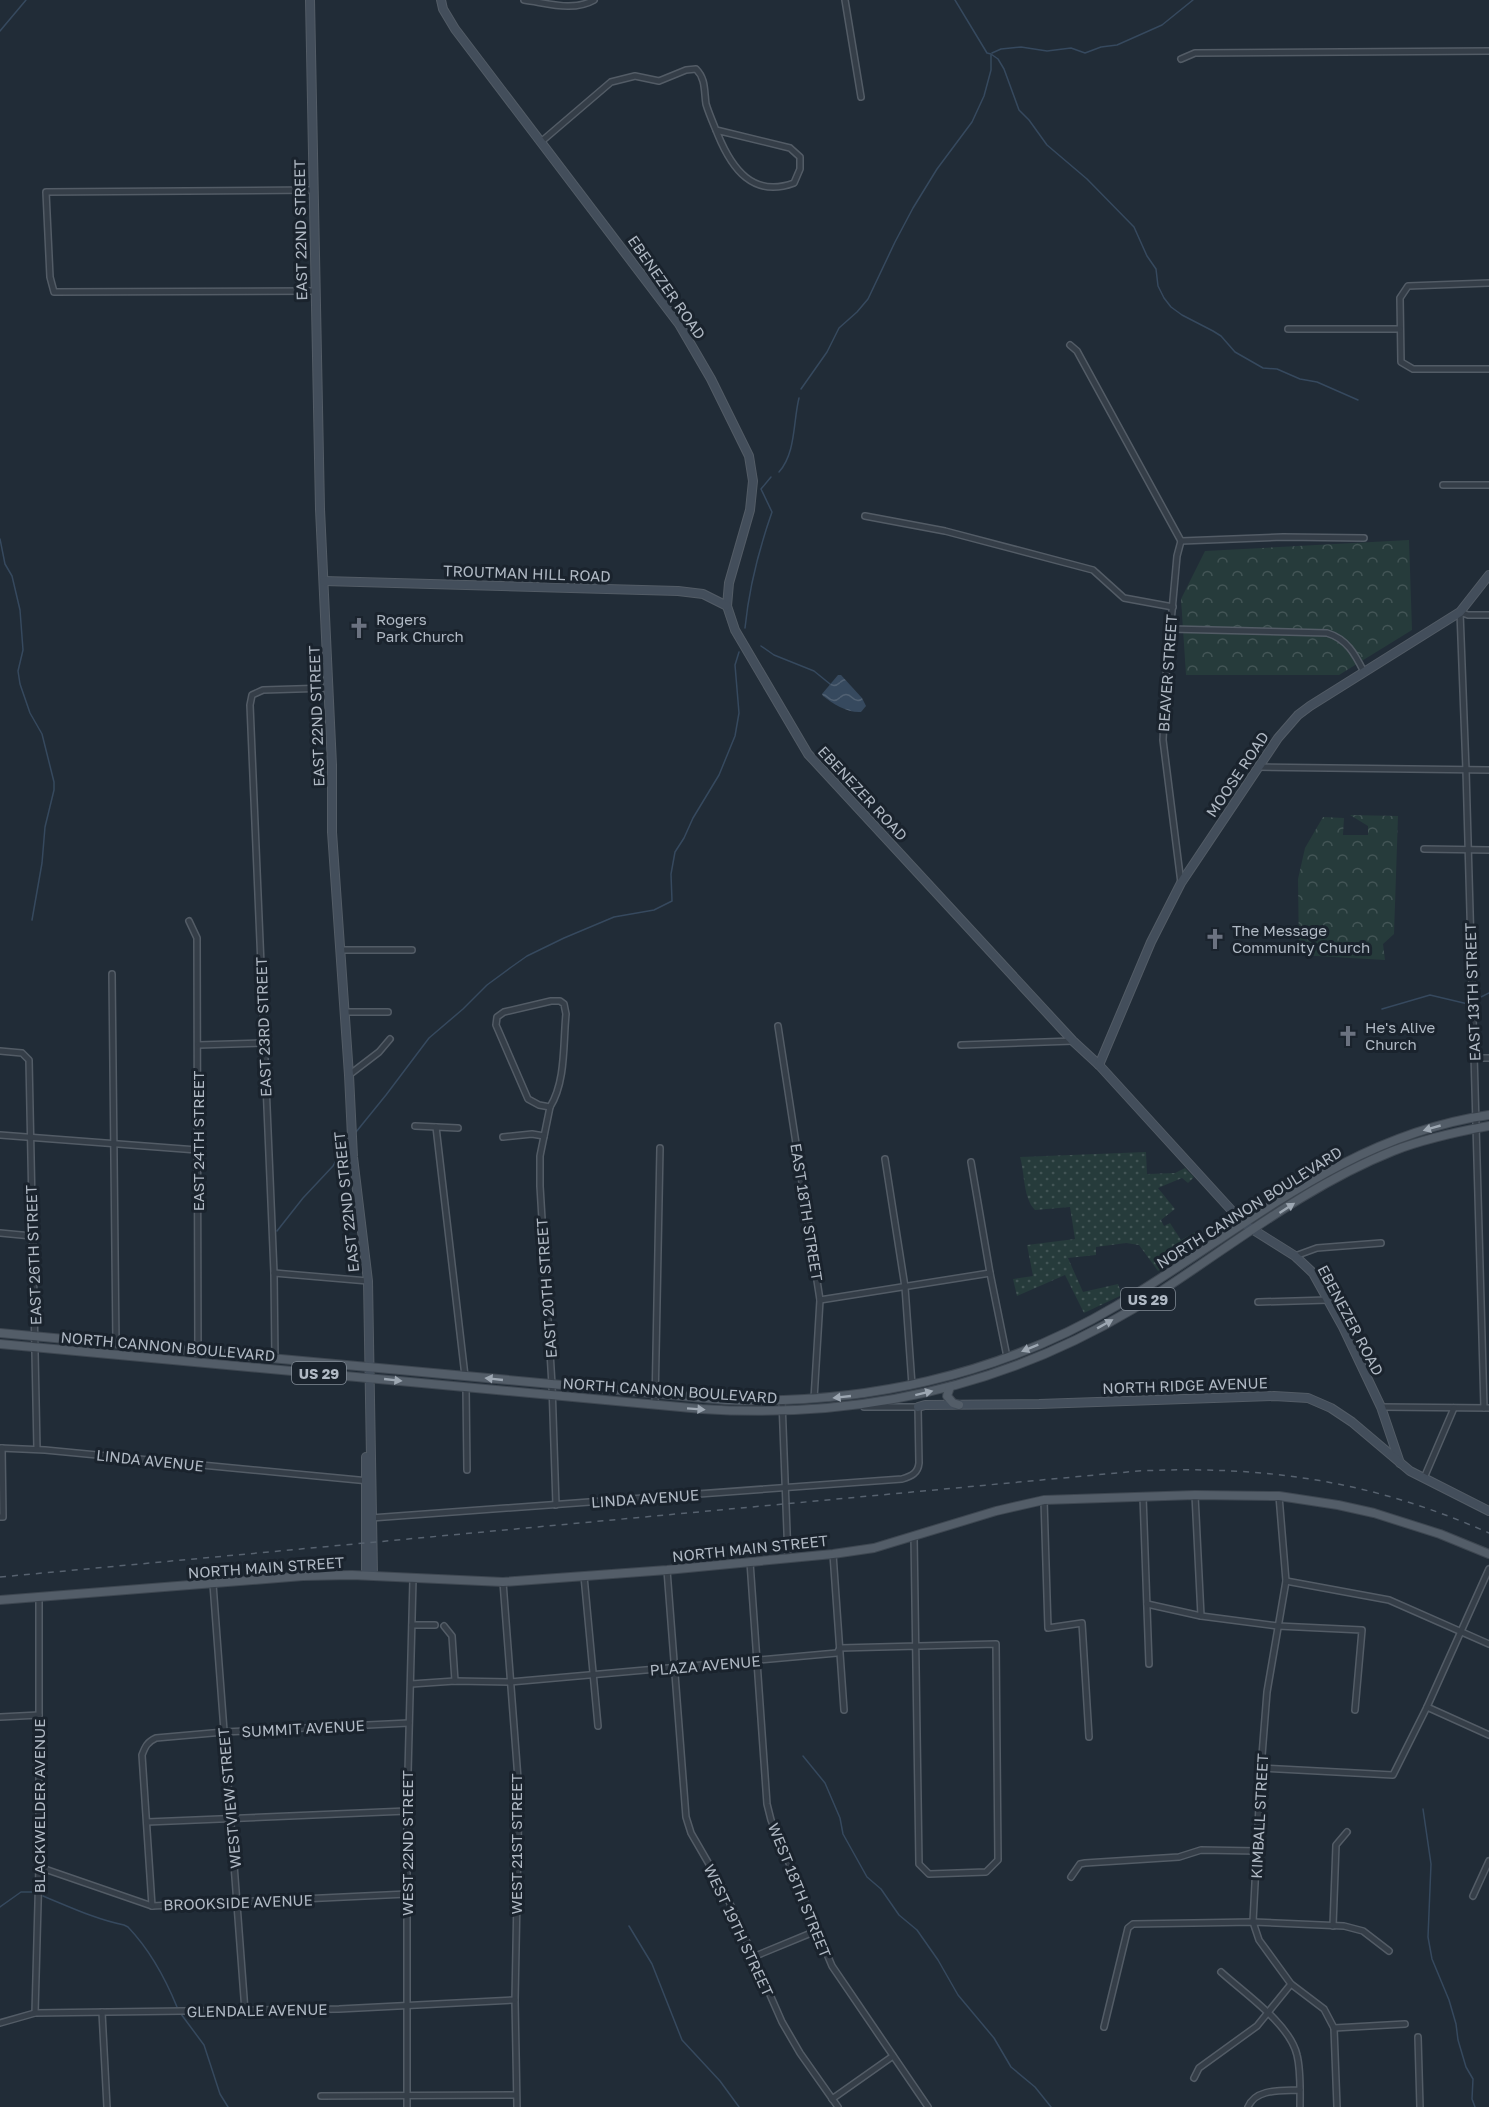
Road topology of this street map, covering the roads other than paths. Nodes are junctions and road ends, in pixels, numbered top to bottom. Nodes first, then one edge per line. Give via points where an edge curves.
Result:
1 (310, 0) edge
2 (441, 0) edge
3 (524, 0) edge
4 (594, 0) edge
5 (845, 0) edge
6 (1489, 51) edge
7 (1181, 59) dead end
8 (861, 97) dead end
9 (716, 130) junction
10 (542, 141) junction
11 (312, 190) junction
12 (1489, 283) edge
13 (314, 291) junction
14 (1288, 329) dead end
15 (1400, 329) junction
16 (1070, 345) dead end
17 (1489, 369) edge
18 (1489, 485) edge
19 (1443, 486) dead end
20 (865, 516) dead end
21 (1364, 538) dead end
22 (1181, 541) junction
23 (1489, 575) edge
24 (324, 581) junction
25 (727, 606) junction
26 (1173, 607) junction
27 (1460, 612) junction
28 (1489, 615) edge
29 (1171, 629) junction
30 (1364, 672) junction
31 (329, 688) junction
32 (1258, 767) junction
33 (1466, 770) junction
34 (1489, 770) edge
35 (1424, 849) dead end
36 (1468, 850) junction
37 (1489, 850) edge
38 (1180, 883) junction
39 (189, 921) dead end
40 (341, 950) junction
41 (412, 950) dead end
42 (112, 974) dead end
43 (388, 1011) dead end
44 (345, 1012) junction
45 (778, 1026) dead end
46 (390, 1039) dead end
47 (1073, 1041) junction
48 (263, 1043) junction
49 (198, 1045) junction
50 (961, 1045) dead end
51 (0, 1051) edge
52 (1475, 1058) junction
53 (1489, 1058) edge
54 (1099, 1065) junction
55 (349, 1075) junction
56 (550, 1107) junction
57 (1489, 1115) edge
58 (1476, 1117) junction
59 (415, 1126) dead end
60 (1489, 1126) edge
61 (436, 1127) junction
62 (458, 1128) dead end
63 (1477, 1128) junction
64 (0, 1135) edge
65 (544, 1136) junction
66 (30, 1137) junction
67 (503, 1137) dead end
68 (114, 1144) junction
69 (660, 1148) dead end
70 (197, 1150) junction
71 (885, 1159) dead end
72 (971, 1162) dead end
73 (1244, 1224) junction
74 (1253, 1230) junction
75 (0, 1233) edge
76 (32, 1236) junction
77 (1381, 1243) dead end
78 (1295, 1256) junction
79 (274, 1273) junction
80 (990, 1273) junction
81 (368, 1281) junction
82 (905, 1287) junction
83 (820, 1300) junction
84 (1328, 1300) junction
85 (1258, 1302) dead end
86 (0, 1333) edge
87 (36, 1337) junction
88 (0, 1344) edge
89 (116, 1344) junction
90 (36, 1347) junction
91 (198, 1352) junction
92 (1007, 1358) junction
93 (275, 1359) junction
94 (198, 1363) junction
95 (370, 1368) junction
96 (465, 1376) junction
97 (370, 1378) junction
98 (552, 1385) junction
99 (912, 1385) junction
100 (950, 1387) junction
101 (466, 1388) junction
102 (656, 1394) junction
103 (552, 1395) junction
104 (814, 1399) junction
105 (782, 1401) junction
106 (655, 1405) junction
107 (959, 1405) junction
108 (848, 1406) junction
109 (918, 1407) junction
110 (1381, 1407) junction
111 (1454, 1408) junction
112 (1486, 1408) edge
113 (783, 1412) junction
114 (1, 1448) edge
115 (37, 1449) junction
116 (1400, 1463) junction
117 (468, 1470) dead end
118 (1424, 1478) junction
119 (368, 1481) junction
120 (785, 1488) junction
121 (1196, 1495) junction
122 (1143, 1496) junction
123 (1279, 1496) junction
124 (1044, 1500) junction
125 (556, 1504) junction
126 (1489, 1511) edge
127 (1, 1517) edge
128 (371, 1518) junction
129 (914, 1536) junction
130 (833, 1554) junction
131 (1489, 1554) edge
132 (788, 1558) junction
133 (750, 1562) junction
134 (1489, 1569) edge
135 (667, 1570) junction
136 (369, 1575) junction
137 (584, 1576) junction
138 (414, 1579) junction
139 (1286, 1581) junction
140 (503, 1582) junction
141 (213, 1584) junction
142 (39, 1598) junction
143 (0, 1600) edge
144 (1147, 1604) junction
145 (1201, 1616) junction
146 (412, 1625) junction
147 (435, 1625) dead end
148 (444, 1626) dead end
149 (1278, 1626) junction
150 (1461, 1632) junction
151 (1489, 1644) edge
152 (915, 1646) junction
153 (840, 1648) junction
154 (757, 1660) junction
155 (1149, 1664) dead end
156 (676, 1668) junction
157 (593, 1675) junction
158 (455, 1681) junction
159 (510, 1682) junction
160 (411, 1684) junction
161 (1427, 1707) junction
162 (844, 1710) dead end
163 (1355, 1710) dead end
164 (39, 1715) junction
165 (0, 1717) edge
166 (409, 1724) junction
167 (598, 1726) dead end
168 (224, 1732) junction
169 (1489, 1735) edge
170 (1089, 1737) dead end
171 (1261, 1768) junction
172 (407, 1811) junction
173 (231, 1818) junction
174 (147, 1822) junction
175 (1347, 1832) dead end
176 (1257, 1851) junction
177 (1489, 1861) edge
178 (39, 1867) junction
179 (1071, 1877) dead end
180 (407, 1894) junction
181 (1473, 1896) dead end
182 (238, 1903) junction
183 (152, 1906) junction
184 (1253, 1922) junction
185 (1333, 1926) junction
186 (816, 1931) junction
187 (1389, 1952) dead end
188 (753, 1957) junction
189 (1221, 1972) dead end
190 (1292, 1984) junction
191 (515, 2000) junction
192 (408, 2004) junction
193 (245, 2011) junction
194 (102, 2012) junction
195 (35, 2013) junction
196 (1267, 2013) junction
197 (0, 2024) edge
198 (1406, 2024) dead end
199 (1104, 2027) dead end
200 (1334, 2028) junction
201 (1418, 2037) dead end
202 (892, 2056) junction
203 (1194, 2078) dead end
204 (1300, 2090) junction
205 (516, 2095) junction
206 (321, 2096) dead end
207 (407, 2096) junction
208 (832, 2098) junction
209 (107, 2107) edge
210 (407, 2107) edge
211 (517, 2107) edge
212 (838, 2107) edge
213 (928, 2107) edge
214 (1248, 2107) edge
215 (1300, 2107) edge
216 (1337, 2107) edge
217 (1420, 2107) edge

1 - 11 street, EAST 22ND STREET
2 - 10 street, EBENEZER ROAD via 455,29
3 - 4 street via 573,7
5 - 8 street
6 - 7 street via 1195,53
9 - 9 street via 728,158 742,176 760,186 779,189 794,183 800,157 790,148
9 - 10 street via 702,75 696,69 659,81 635,76 611,82
10 - 25 street, EBENEZER ROAD via 680,324 749,456 753,481 750,510 729,583
11 - 13 street, EAST 22ND STREET
11 - 13 street via 46,192 54,292
12 - 15 street via 1408,286 1400,298
13 - 24 street, EAST 22ND STREET
14 - 15 street
15 - 17 street via 1401,362 1407,367
16 - 22 street via 1077,351
18 - 19 street
20 - 26 street, BEAVER STREET via 1093,570 1124,598
21 - 22 street
22 - 26 street
23 - 27 street, MOOSE ROAD
24 - 25 street, TROUTMAN HILL ROAD via 678,591 702,594
24 - 31 street, EAST 22ND STREET
25 - 47 street, EBENEZER ROAD via 735,630 808,754
26 - 29 street, BEAVER STREET
27 - 28 street
27 - 30 street, MOOSE ROAD
27 - 33 street, EAST 13TH STREET
29 - 30 street via 1327,633 1346,642
29 - 38 street, BEAVER STREET via 1163,740
30 - 32 street, MOOSE ROAD via 1298,715
31 - 40 street, EAST 22ND STREET via 332,832
31 - 48 street, EAST 23RD STREET via 263,690 252,695 250,705
32 - 33 street
32 - 38 street, MOOSE ROAD
33 - 34 street
33 - 36 street, EAST 13TH STREET
35 - 36 street
36 - 37 street
36 - 52 street, EAST 13TH STREET
38 - 54 street, MOOSE ROAD
39 - 49 street, EAST 24TH STREET via 197,938
40 - 41 street
40 - 44 street, EAST 22ND STREET
42 - 68 street
43 - 44 street
44 - 55 street, EAST 22ND STREET
45 - 83 street, EAST 18TH STREET
46 - 55 street
47 - 50 street
47 - 54 street, EBENEZER ROAD
48 - 49 street
48 - 79 street, EAST 23RD STREET
49 - 70 street, EAST 24TH STREET
51 - 66 street, EAST 26TH STREET via 22,1053 29,1060
52 - 53 street
52 - 58 street, EAST 13TH STREET
54 - 73 street, EBENEZER ROAD
55 - 81 street, EAST 22ND STREET via 352,1157
56 - 56 street, EAST 20TH STREET via 528,1099 496,1025 497,1017 504,1012 560,1001 566,1014 560,1079
56 - 65 street, EAST 20TH STREET
57 - 58 main road, NORTH CANNON BOULEVARD / US 29
58 - 63 street, EAST 13TH STREET
58 -> 73 main road, NORTH CANNON BOULEVARD / US 29 via 1407,1135 1360,1154 1324,1172
59 - 61 street
60 - 63 main road, NORTH CANNON BOULEVARD / US 29
61 - 62 street
61 - 96 street
74 -> 63 main road, NORTH CANNON BOULEVARD / US 29 via 1328,1182 1366,1163 1420,1142
63 - 112 street, EAST 13TH STREET
64 - 66 street
65 - 67 street
65 - 98 street, EAST 20TH STREET via 540,1186
66 - 68 street
66 - 76 street, EAST 26TH STREET
68 - 70 street
68 - 89 street
69 - 102 street
70 - 91 street, EAST 24TH STREET
71 - 82 street
72 - 80 street
73 - 74 street, EBENEZER ROAD
73 -> 92 main road, NORTH CANNON BOULEVARD / US 29 via 1086,1323
74 - 78 street, EBENEZER ROAD
100 -> 74 main road, NORTH CANNON BOULEVARD / US 29 via 1018,1365 1086,1335
75 - 76 street
76 - 87 street, EAST 26TH STREET
77 - 78 street via 1317,1248
78 - 84 street, EBENEZER ROAD via 1313,1273
79 - 81 street
79 - 93 street, EAST 23RD STREET
80 - 82 street
80 - 92 street
81 - 95 street, EAST 22ND STREET
82 - 83 street
82 - 99 street
83 - 104 street, EAST 18TH STREET
84 - 85 street
84 - 110 street, EBENEZER ROAD
86 - 87 main road, NORTH CANNON BOULEVARD / US 29
87 - 89 main road, NORTH CANNON BOULEVARD / US 29
87 - 90 street, EAST 26TH STREET
88 - 90 main road, NORTH CANNON BOULEVARD / US 29
89 - 91 main road, NORTH CANNON BOULEVARD / US 29
90 - 94 main road, NORTH CANNON BOULEVARD / US 29
90 - 115 street, EAST 26TH STREET
91 - 93 main road, NORTH CANNON BOULEVARD / US 29
91 - 94 street, EAST 24TH STREET
92 - 99 main road, NORTH CANNON BOULEVARD / US 29
93 - 95 main road, NORTH CANNON BOULEVARD / US 29
94 - 97 main road, NORTH CANNON BOULEVARD / US 29
95 - 96 main road, NORTH CANNON BOULEVARD / US 29
95 - 97 street, EAST 22ND STREET
98 -> 96 main road, NORTH CANNON BOULEVARD / US 29
97 -> 101 main road, NORTH CANNON BOULEVARD / US 29
97 - 119 street, EAST 22ND STREET
98 - 102 main road, NORTH CANNON BOULEVARD / US 29
98 - 103 street, EAST 20TH STREET
99 -> 104 main road, NORTH CANNON BOULEVARD / US 29
100 - 107 main road via 947,1396
108 -> 100 main road, NORTH CANNON BOULEVARD / US 29
101 - 103 main road, NORTH CANNON BOULEVARD / US 29
101 - 117 street
102 - 105 main road, NORTH CANNON BOULEVARD / US 29
102 - 106 street
103 - 106 main road, NORTH CANNON BOULEVARD / US 29
103 - 125 street, EAST 20TH STREET
104 - 105 main road, NORTH CANNON BOULEVARD / US 29
105 - 113 street
106 -> 113 main road, NORTH CANNON BOULEVARD / US 29
107 - 109 street, NORTH RIDGE AVENUE
107 - 116 street, NORTH RIDGE AVENUE via 1292,1395 1331,1408
108 - 109 street, NORTH RIDGE AVENUE
108 - 113 main road, NORTH CANNON BOULEVARD / US 29
109 - 120 street, LINDA AVENUE via 917,1472 902,1479
110 - 111 street
110 - 116 street, EBENEZER ROAD
111 - 112 street
111 - 118 street
113 - 120 street
114 - 115 street, LINDA AVENUE
114 - 127 street
115 - 119 street, LINDA AVENUE
116 - 118 street, NORTH RIDGE AVENUE
118 - 126 street, NORTH RIDGE AVENUE
119 - 128 street, EAST 22ND STREET
119 - 136 street, EAST 22ND STREET
120 - 125 street, LINDA AVENUE
120 - 132 street
121 - 122 main road, NORTH MAIN STREET
121 - 123 main road, NORTH MAIN STREET
121 - 145 street
122 - 124 main road, NORTH MAIN STREET
122 - 144 street
123 - 131 main road, NORTH MAIN STREET via 1374,1513
123 - 139 street, KIMBALL STREET
124 - 129 main road, NORTH MAIN STREET
124 - 170 street via 1048,1628 1082,1623
125 - 128 street, LINDA AVENUE
128 - 136 street, EAST 22ND STREET
129 - 130 main road, NORTH MAIN STREET via 874,1548
129 - 152 street
130 - 132 main road, NORTH MAIN STREET
130 - 153 street
132 - 133 main road, NORTH MAIN STREET
133 - 135 main road, NORTH MAIN STREET
133 - 154 street, WEST 18TH STREET
134 - 150 street
135 - 137 main road, NORTH MAIN STREET
135 - 156 street, WEST 19TH STREET
136 - 138 main road, NORTH MAIN STREET
136 - 141 main road, NORTH MAIN STREET
137 - 140 main road, NORTH MAIN STREET
137 - 157 street
138 - 140 main road, NORTH MAIN STREET
138 - 146 street, WEST 22ND STREET
139 - 149 street, KIMBALL STREET
139 - 150 street via 1389,1600
140 - 159 street, WEST 21ST STREET
141 - 142 main road, NORTH MAIN STREET
141 - 168 street, WESTVIEW STREET
142 - 143 main road, NORTH MAIN STREET
142 - 164 street, BLACKWELDER AVENUE
144 - 145 street
144 - 155 street
145 - 149 street
146 - 147 street
146 - 160 street, WEST 22ND STREET
148 - 158 street via 453,1636
149 - 163 street via 1362,1630
149 - 171 street, KIMBALL STREET via 1267,1692
150 - 151 street
150 - 161 street
152 - 152 street, PLAZA AVENUE via 996,1644 998,1860 986,1872 929,1874 920,1864
152 - 153 street, PLAZA AVENUE
153 - 154 street, PLAZA AVENUE via 837,1653
153 - 162 street
154 - 156 street, PLAZA AVENUE
154 - 186 street, WEST 18TH STREET via 767,1804
156 - 157 street, PLAZA AVENUE
156 - 188 street, WEST 19TH STREET via 686,1817
157 - 159 street, PLAZA AVENUE
157 - 167 street
158 - 159 street, PLAZA AVENUE
158 - 160 street, PLAZA AVENUE
159 - 191 street, WEST 21ST STREET via 519,1792
160 - 166 street, WEST 22ND STREET
161 - 169 street
161 - 171 street via 1393,1775
164 - 165 street
164 - 178 street, BLACKWELDER AVENUE
166 - 168 street, SUMMIT AVENUE
166 - 172 street, WEST 22ND STREET
168 - 173 street, WESTVIEW STREET
168 - 174 street, SUMMIT AVENUE via 156,1738 145,1746 142,1755
171 - 176 street, KIMBALL STREET
172 - 173 street
172 - 180 street, WEST 22ND STREET
173 - 174 street
173 - 182 street, WESTVIEW STREET
174 - 183 street, SUMMIT AVENUE
175 - 185 street via 1336,1845
176 - 179 street via 1201,1850 1179,1857 1085,1863
176 - 184 street, KIMBALL STREET
177 - 181 street
178 - 183 street, BROOKSIDE AVENUE
178 - 195 street, BLACKWELDER AVENUE
180 - 182 street, BROOKSIDE AVENUE
180 - 192 street, WEST 22ND STREET
182 - 183 street, BROOKSIDE AVENUE
182 - 193 street, WESTVIEW STREET
184 - 185 street
184 - 190 street, KIMBALL STREET via 1259,1940
184 - 199 street via 1129,1926
185 - 187 street via 1363,1931
186 - 188 street
186 - 202 street, WEST 18TH STREET via 831,1966
188 - 208 street, WEST 19TH STREET via 782,2022
189 - 196 street
190 - 196 street
190 - 200 street, KIMBALL STREET via 1324,2009
191 - 192 street, GLENDALE AVENUE
191 - 205 street, WEST 21ST STREET
192 - 193 street, GLENDALE AVENUE
192 - 207 street, WEST 22ND STREET
193 - 194 street, GLENDALE AVENUE
194 - 195 street, GLENDALE AVENUE
194 - 209 street
195 - 197 street, GLENDALE AVENUE
196 - 203 street via 1257,2026 1199,2068
196 - 204 street via 1287,2033 1297,2054
198 - 200 street
200 - 216 street
201 - 217 street
202 - 208 street
202 - 213 street, WEST 18TH STREET
204 - 214 street via 1267,2092 1258,2095
204 - 215 street
205 - 207 street
205 - 211 street, WEST 21ST STREET
206 - 207 street
207 - 210 street, WEST 22ND STREET
208 - 212 street, WEST 19TH STREET

